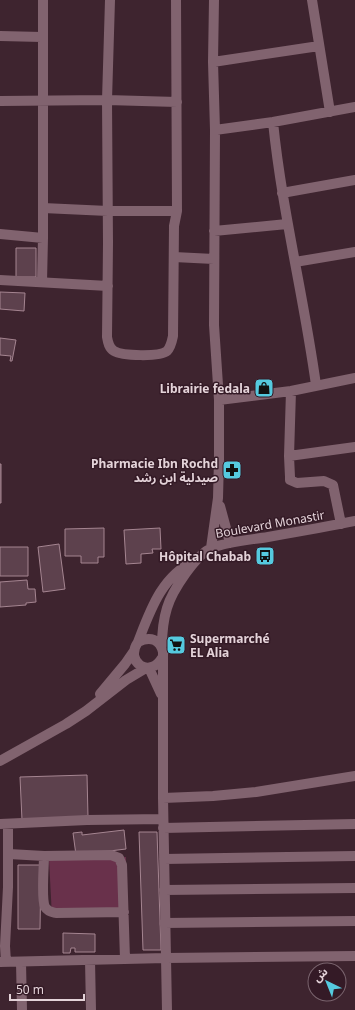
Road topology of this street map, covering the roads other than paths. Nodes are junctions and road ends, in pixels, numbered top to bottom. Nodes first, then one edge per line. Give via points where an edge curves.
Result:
1 (43, 0) edge
2 (110, 0) edge
3 (176, 0) edge
4 (214, 0) edge
5 (312, 0) edge
6 (0, 36) edge
7 (42, 37) junction
8 (319, 46) junction
9 (212, 62) junction
10 (43, 100) junction
11 (107, 100) junction
12 (0, 101) edge
13 (177, 102) junction
14 (355, 107) edge
15 (330, 112) junction
16 (273, 122) junction
17 (215, 130) junction
18 (355, 180) edge
19 (282, 193) junction
20 (43, 208) junction
21 (177, 210) junction
22 (108, 211) junction
23 (287, 224) junction
24 (214, 231) junction
25 (0, 234) edge
26 (43, 238) junction
27 (355, 252) edge
28 (174, 257) junction
29 (214, 259) junction
30 (295, 262) junction
31 (0, 280) edge
32 (42, 282) junction
33 (108, 286) junction
34 (355, 378) edge
35 (316, 386) junction
36 (291, 391) junction
37 (219, 400) junction
38 (355, 447) edge
39 (289, 456) junction
40 (218, 498) junction
41 (355, 521) edge
42 (341, 524) junction
43 (230, 543) junction
44 (211, 548) junction
45 (195, 561) junction
46 (136, 646) junction
47 (162, 646) junction
48 (162, 658) junction
49 (148, 668) junction
50 (163, 698) junction
51 (86, 711) junction
52 (0, 761) edge
53 (355, 776) edge
54 (163, 798) junction
55 (4, 824) edge
56 (163, 824) junction
57 (355, 824) edge
58 (9, 854) junction
59 (44, 856) junction
60 (355, 856) edge
61 (164, 859) junction
62 (355, 888) edge
63 (164, 890) junction
64 (124, 912) junction
65 (355, 921) edge
66 (164, 923) junction
67 (3, 927) edge
68 (355, 956) edge
69 (166, 958) junction
70 (125, 959) junction
71 (90, 960) junction
72 (3, 962) edge
73 (21, 962) junction
74 (22, 1010) edge
75 (91, 1010) edge
76 (167, 1010) edge

1 - 7 street
2 - 11 street
3 - 13 street
4 - 9 street
5 - 8 street
6 - 7 street
7 - 10 street
8 - 9 street
8 - 15 street
9 - 17 street
10 - 11 street
10 - 12 street
10 - 20 street
11 - 13 street
11 - 22 street
13 - 21 street
14 - 15 street
15 - 16 street
16 - 17 street
16 - 19 street
17 - 24 street
18 - 19 street
19 - 23 street
20 - 22 street
20 - 26 street
21 - 22 street
21 - 28 street
22 - 33 street
23 - 24 street
23 - 30 street
24 - 29 street
25 - 26 street
26 - 32 street
27 - 30 street
28 - 29 street
28 - 33 street via 173,336 168,350 164,353 128,354 112,350 107,337
29 - 37 street via 214,325
30 - 35 street
31 - 32 street
32 - 33 street
34 - 35 street
35 - 36 street
36 - 37 street
36 - 39 street
37 - 40 street
38 - 39 street
39 - 42 street via 290,480 293,482 324,481 333,485
40 - 43 street
40 - 44 street
41 - 42 street, Boulevard Monastir
42 - 43 street, Boulevard Monastir
43 - 44 street, Boulevard Monastir
44 - 45 street, Boulevard Monastir
45 - 46 street, Boulevard Monastir via 184,566 166,584
45 - 47 street, Boulevard Monastir via 168,606 162,628
46 - 47 street via 148,638
46 - 49 street via 134,658 138,664
46 - 51 street, Boulevard Monastir via 117,674
47 - 48 street
48 - 49 street via 160,663
48 - 50 street
49 - 50 street
49 - 51 street, Boulevard Monastir via 126,680
50 - 54 street
51 - 52 street, Boulevard Monastir
53 - 54 street via 256,792
54 - 56 street
55 - 56 street via 87,820
55 - 58 street
56 - 57 street
56 - 61 street
58 - 59 street
58 - 67 street
59 - 64 street via 117,856 122,865
59 - 64 street via 44,898 45,907 50,912
60 - 61 street
61 - 63 street
62 - 63 street
63 - 66 street
64 - 70 street
65 - 66 street
66 - 69 street
67 - 72 street
68 - 69 street
69 - 70 street
69 - 76 street
70 - 71 street
71 - 73 street
71 - 75 street
72 - 73 street
73 - 74 street

